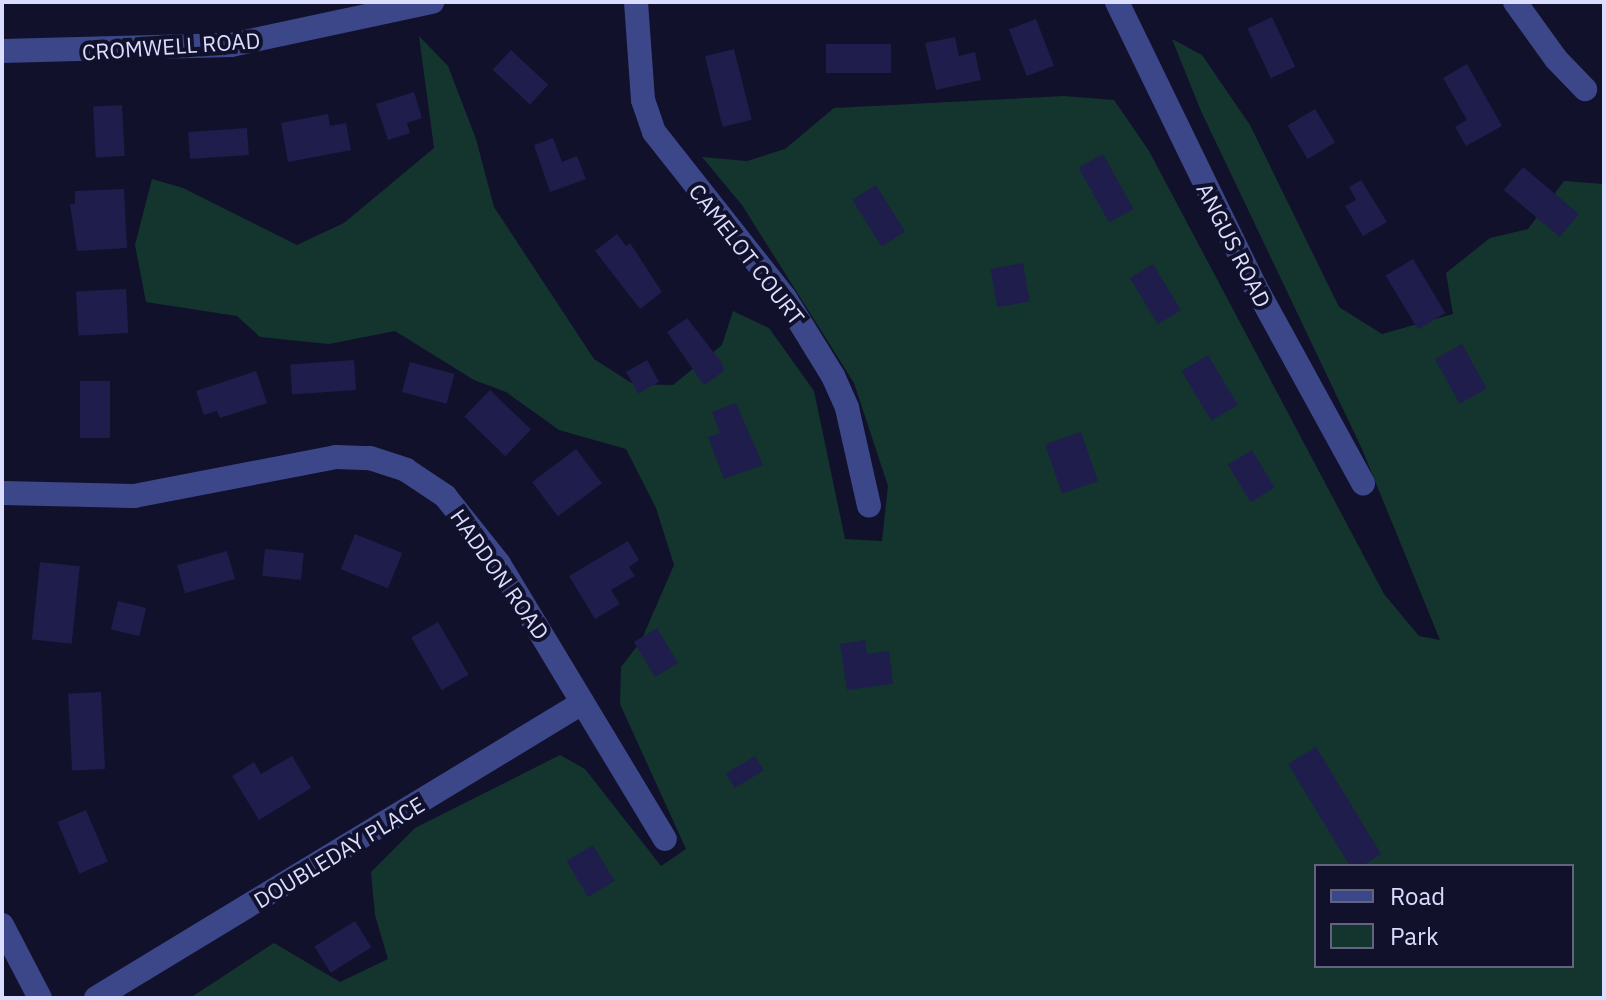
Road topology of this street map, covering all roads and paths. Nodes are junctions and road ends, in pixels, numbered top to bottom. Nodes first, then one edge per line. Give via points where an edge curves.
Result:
1 (432, 2) edge
2 (636, 2) edge
3 (1117, 2) edge
4 (1515, 2) edge
5 (2, 51) edge
6 (1585, 89) dead end
7 (1363, 483) dead end
8 (2, 493) edge
9 (869, 506) dead end
10 (582, 703) junction
11 (665, 839) dead end
12 (2, 925) edge
13 (40, 998) edge
14 (96, 998) edge

1 - 5 street, CROMWELL ROAD via 231,45
2 - 9 street, CAMELOT COURT via 643,100 654,132 785,298 833,376 856,438
3 - 7 street, ANGUS ROAD via 1260,297
4 - 6 street
8 - 10 street, HADDON ROAD via 134,496 336,457 387,463 445,496 474,530 529,610
10 - 11 street, HADDON ROAD
10 - 14 street, DOUBLEDAY PLACE
12 - 13 street

